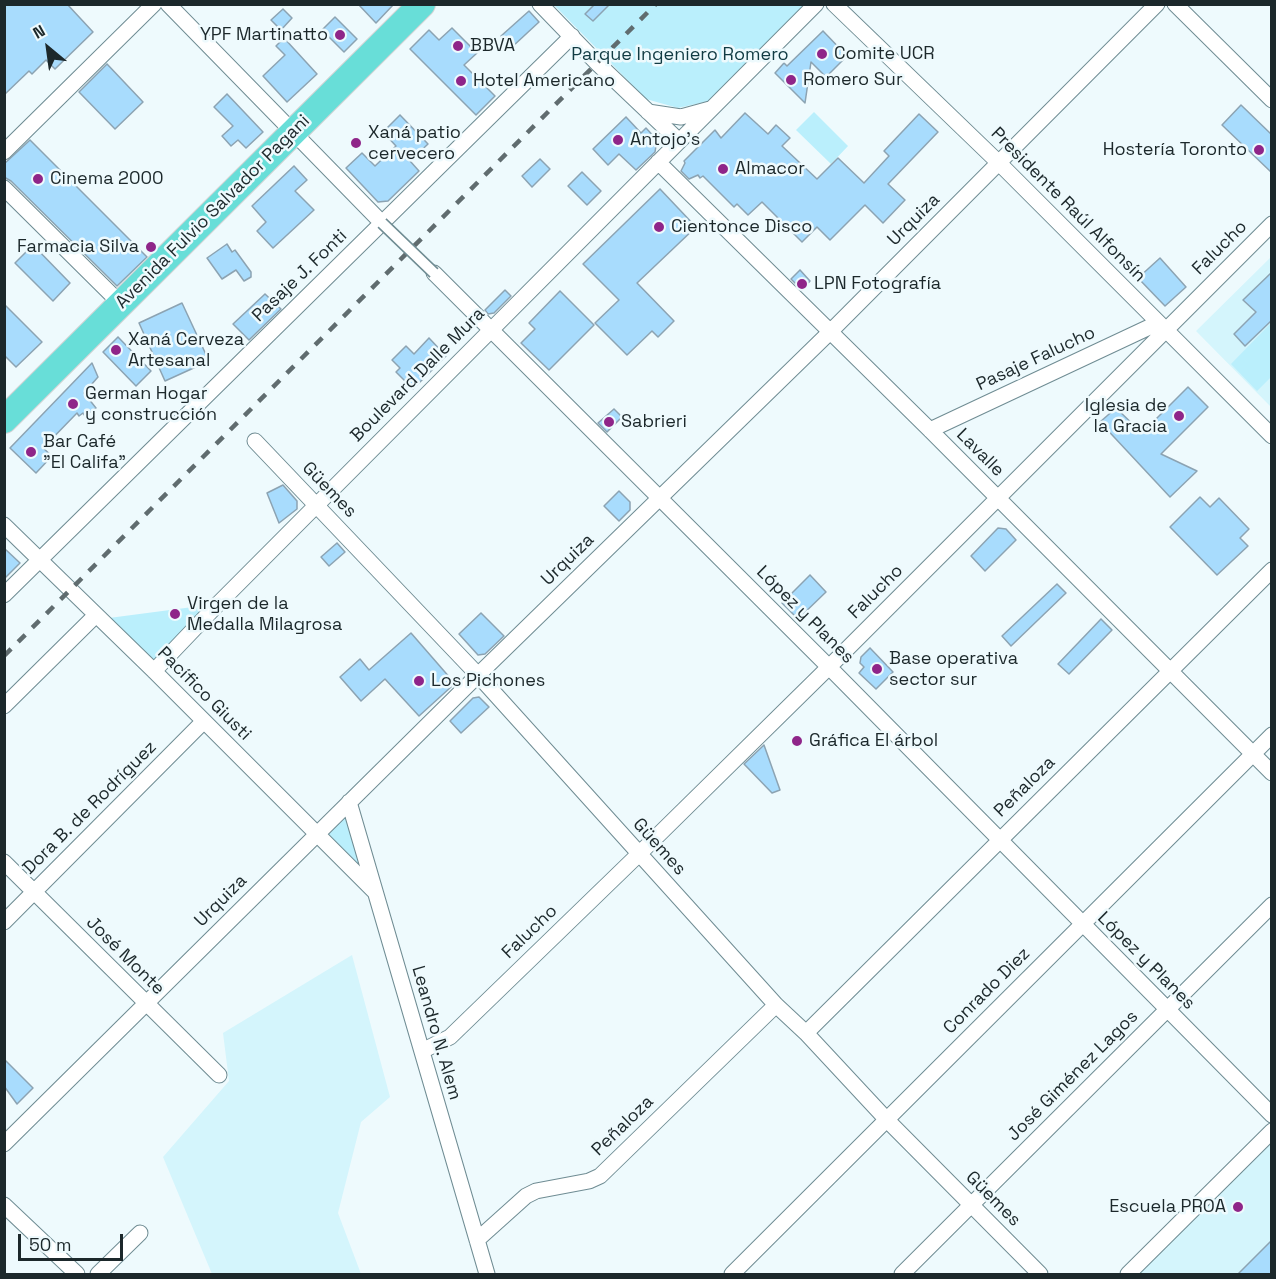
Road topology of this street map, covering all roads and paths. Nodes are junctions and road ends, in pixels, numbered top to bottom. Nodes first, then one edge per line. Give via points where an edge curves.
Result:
1 (154, 4) edge
2 (168, 4) edge
3 (422, 4) edge
4 (540, 4) edge
5 (816, 4) edge
6 (834, 4) edge
7 (1157, 4) edge
8 (1175, 4) edge
9 (572, 36) junction
10 (1272, 100) edge
11 (713, 108) junction
12 (648, 112) junction
13 (293, 133) junction
14 (679, 141) junction
15 (4, 152) edge
16 (658, 162) junction
17 (999, 163) junction
18 (4, 188) edge
19 (382, 223) junction
20 (1272, 224) edge
21 (434, 273) joint
22 (121, 304) junction
23 (1161, 327) junction
24 (491, 329) junction
25 (830, 332) junction
26 (4, 420) edge
27 (930, 430) junction
28 (1272, 436) edge
29 (255, 441) dead end
30 (661, 498) junction
31 (997, 498) junction
32 (316, 505) junction
33 (4, 525) edge
34 (39, 560) junction
35 (1272, 570) edge
36 (4, 595) edge
37 (96, 615) junction
38 (829, 667) junction
39 (154, 671) junction
40 (1171, 671) junction
41 (478, 675) junction
42 (4, 706) edge
43 (204, 721) junction
44 (1272, 735) edge
45 (1253, 754) junction
46 (1272, 773) edge
47 (349, 801) junction
48 (317, 833) junction
49 (999, 840) junction
50 (639, 854) junction
51 (4, 862) edge
52 (34, 892) junction
53 (375, 892) junction
54 (1272, 905) edge
55 (4, 922) edge
56 (1082, 924) junction
57 (145, 1004) junction
58 (776, 1005) junction
59 (1167, 1009) junction
60 (806, 1033) junction
61 (422, 1051) junction
62 (219, 1075) dead end
63 (1272, 1115) edge
64 (887, 1120) junction
65 (1272, 1131) edge
66 (4, 1144) edge
67 (4, 1205) edge
68 (973, 1205) junction
69 (140, 1233) dead end
70 (477, 1240) junction
71 (77, 1275) edge
72 (98, 1275) edge
73 (487, 1275) edge
74 (732, 1275) edge
75 (902, 1275) edge
76 (1040, 1275) edge
77 (1128, 1275) edge

1 - 15 street
2 - 13 street
3 - 13 highway, Avenida Fulvio Salvador Pagani
4 - 9 street
5 - 11 street, Boulevard Dalle Mura
6 - 17 street, Presidente Raúl Alfonsín
7 - 17 street, Urquiza
8 - 10 street
9 - 12 street
9 - 19 street, Pasaje J. Fonti
11 - 12 street, Boulevard Dalle Mura via 681,117
11 - 14 street, Boulevard Dalle Mura
12 - 14 street
13 - 19 street
13 - 22 highway, Avenida Fulvio Salvador Pagani
14 - 16 street, Boulevard Dalle Mura
16 - 24 street, Boulevard Dalle Mura
16 - 25 street, Lavalle
17 - 23 street, Presidente Raúl Alfonsín
17 - 25 street, Urquiza
18 - 22 street
19 - 21 street, bridge
19 - 34 street, Pasaje J. Fonti
20 - 23 street, Falucho
21 - 24 street, López y Planes
22 - 26 highway, Avenida Fulvio Salvador Pagani
23 - 27 street, Pasaje Falucho
23 - 28 street, Presidente Raúl Alfonsín
23 - 31 street, Falucho
24 - 30 street, López y Planes
24 - 32 street, Boulevard Dalle Mura
25 - 27 street, Lavalle
25 - 30 street, Urquiza
27 - 31 street, Lavalle
29 - 32 street, Güemes
30 - 38 street, López y Planes
30 - 41 street, Urquiza
31 - 38 street, Falucho
31 - 40 street, Lavalle
32 - 39 street, Boulevard Dalle Mura
32 - 41 street, Güemes
33 - 34 street, Pacífico Giusti
34 - 36 street, Pasaje J. Fonti
34 - 37 street, Pacífico Giusti
35 - 40 street, Peñaloza
37 - 39 street, Pacífico Giusti
37 - 42 street
38 - 49 street, López y Planes
38 - 50 street, Falucho
39 - 43 street, Pacífico Giusti
40 - 45 street, Lavalle
40 - 49 street, Peñaloza
41 - 47 street, Urquiza
41 - 50 street, Güemes
43 - 48 street, Pacífico Giusti
43 - 52 street, Dora B. de Rodríguez
44 - 45 street, Conrado Diez
45 - 46 street, Lavalle
45 - 56 street, Conrado Diez
47 - 48 street, Urquiza
47 - 53 street, Leandro N. Alem
48 - 53 street, Pacífico Giusti
48 - 57 street, Urquiza
49 - 56 street, López y Planes
49 - 60 street, Peñaloza
50 - 58 street, Güemes
50 - 61 street, Falucho via 450,1037
51 - 52 street, José Monte
52 - 55 street, Dora B. de Rodríguez
52 - 57 street, José Monte
53 - 61 street, Leandro N. Alem
54 - 59 street, José Giménez Lagos
56 - 59 street, López y Planes
56 - 64 street, Conrado Diez
57 - 62 street, José Monte
57 - 66 street, Urquiza
58 - 60 street, Güemes
58 - 70 street, Peñaloza via 600,1176 526,1196
59 - 63 street, López y Planes
59 - 68 street, José Giménez Lagos
60 - 64 street, Güemes
61 - 70 street, Leandro N. Alem
64 - 68 street, Güemes
64 - 74 street, Conrado Diez
65 - 77 street
67 - 71 street
68 - 75 street, José Giménez Lagos
68 - 76 street, Güemes
69 - 72 street
70 - 73 street, Leandro N. Alem

